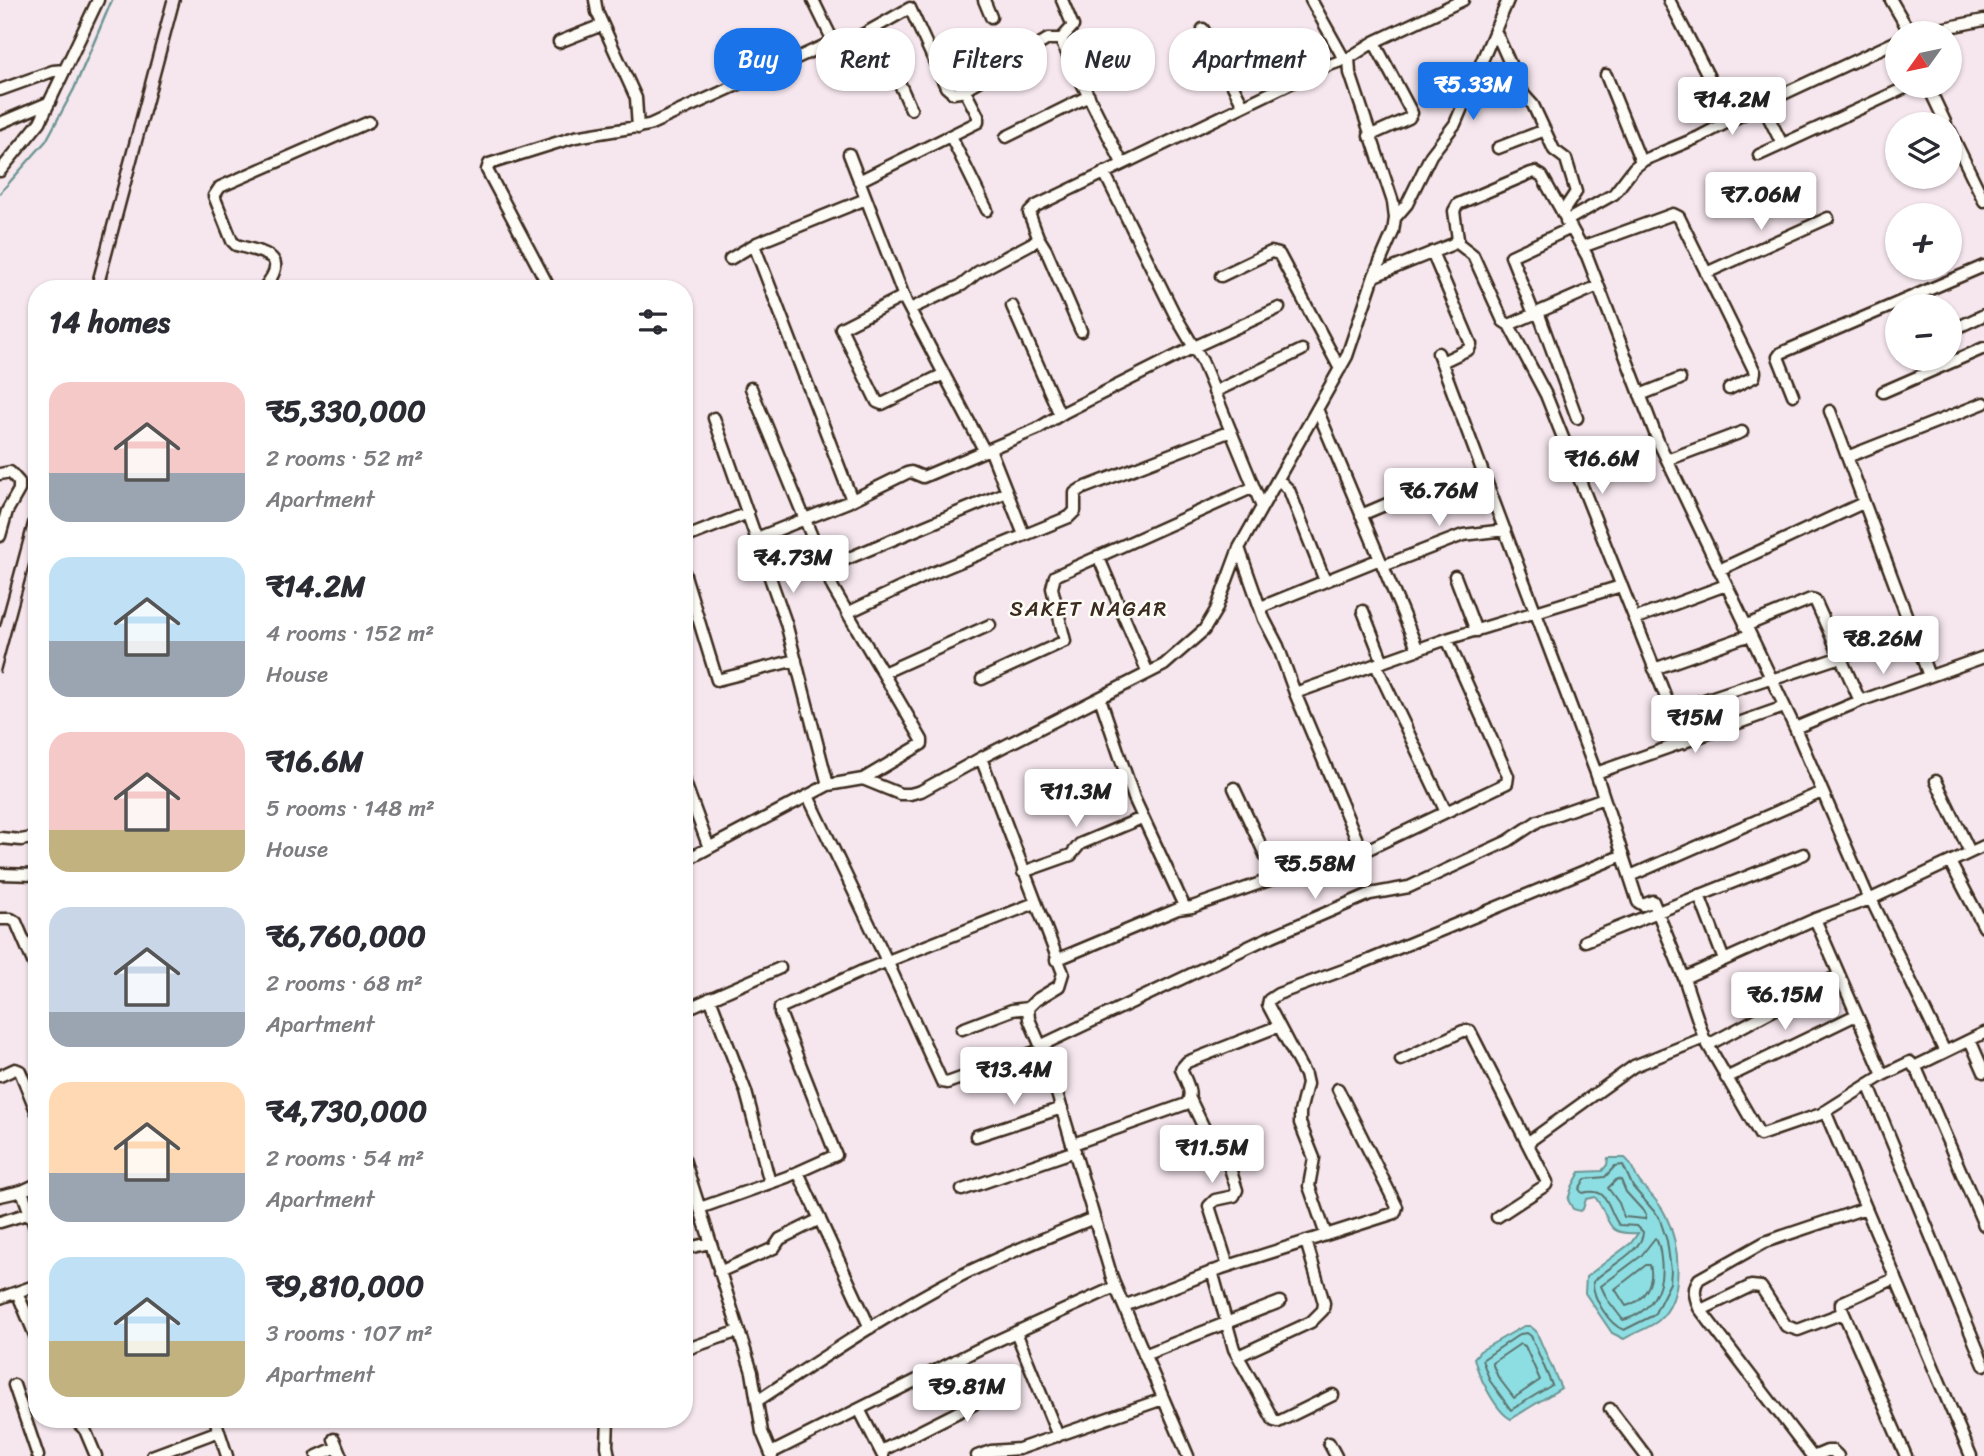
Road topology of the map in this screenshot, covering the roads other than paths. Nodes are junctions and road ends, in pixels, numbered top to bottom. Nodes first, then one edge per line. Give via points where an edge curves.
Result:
1 (98, 0) edge
2 (595, 0) edge
3 (813, 0) edge
4 (984, 0) edge
5 (1311, 0) edge
6 (1463, 0) edge
7 (1508, 0) edge
8 (1669, 0) edge
9 (1891, 0) edge
10 (1065, 1) edge
11 (991, 16) dead end
12 (1984, 20) edge
13 (1903, 21) edge
14 (602, 24) junction
15 (1962, 24) edge
16 (826, 28) edge
17 (875, 28) edge
18 (1071, 28) edge
19 (1495, 30) junction
20 (1061, 39) edge
21 (1047, 40) edge
22 (559, 42) dead end
23 (1374, 42) junction
24 (1885, 47) edge
25 (816, 49) edge
26 (929, 49) edge
27 (1347, 59) junction
28 (65, 70) junction
29 (1606, 75) dead end
30 (0, 90) edge
31 (903, 91) edge
32 (965, 91) edge
33 (1087, 91) edge
34 (1236, 91) edge
35 (1089, 96) junction
36 (1885, 97) edge
37 (50, 102) junction
38 (1762, 104) junction
39 (1244, 105) junction
40 (911, 109) dead end
41 (1731, 120) junction
42 (369, 122) dead end
43 (0, 123) edge
44 (638, 128) junction
45 (1545, 130) junction
46 (1006, 136) dead end
47 (1369, 136) junction
48 (951, 137) junction
49 (1783, 144) junction
50 (1498, 148) dead end
51 (849, 154) dead end
52 (1759, 155) dead end
53 (1962, 156) edge
54 (1641, 162) junction
55 (1122, 163) junction
56 (0, 172) edge
57 (1104, 172) junction
58 (859, 181) junction
59 (866, 199) junction
60 (1984, 201) edge
61 (986, 210) dead end
62 (1395, 218) junction
63 (1828, 218) dead end
64 (1566, 221) junction
65 (1038, 237) junction
66 (1455, 241) junction
67 (754, 244) junction
68 (1582, 247) junction
69 (1432, 252) junction
70 (730, 259) dead end
71 (1984, 266) edge
72 (1706, 273) junction
73 (1221, 275) dead end
74 (1374, 276) junction
75 (270, 280) edge
76 (545, 280) edge
77 (1598, 286) junction
78 (1930, 294) edge
79 (904, 296) junction
80 (1012, 306) dead end
81 (1279, 308) dead end
82 (910, 309) junction
83 (1536, 313) junction
84 (1885, 313) edge
85 (1984, 315) edge
86 (1509, 324) junction
87 (1962, 325) edge
88 (1081, 331) dead end
89 (1194, 347) junction
90 (1984, 348) edge
91 (1302, 350) dead end
92 (1962, 355) edge
93 (1340, 369) junction
94 (1923, 371) edge
95 (944, 374) junction
96 (1680, 379) dead end
97 (751, 388) dead end
98 (1729, 388) dead end
99 (1214, 392) junction
100 (1884, 392) dead end
101 (1640, 395) junction
102 (1793, 395) dead end
103 (1984, 403) edge
104 (1317, 409) junction
105 (1830, 411) dead end
106 (1060, 415) junction
107 (714, 418) dead end
108 (1577, 418) dead end
109 (1231, 431) junction
110 (1742, 432) dead end
111 (987, 450) junction
112 (1847, 457) junction
113 (1667, 460) junction
114 (0, 474) edge
115 (1278, 479) junction
116 (1446, 480) dead end
117 (1254, 487) junction
118 (1007, 492) junction
119 (852, 500) junction
120 (1863, 503) junction
121 (1262, 507) junction
122 (747, 513) junction
123 (1362, 515) junction
124 (804, 520) junction
125 (1505, 530) junction
126 (693, 534) edge
127 (1024, 535) junction
128 (0, 536) edge
129 (757, 538) junction
130 (1239, 548) junction
131 (1098, 556) junction
132 (1381, 563) junction
133 (825, 568) junction
134 (1719, 570) junction
135 (1454, 576) dead end
136 (1325, 581) junction
137 (1726, 585) junction
138 (1621, 586) junction
139 (693, 601) edge
140 (1261, 607) junction
141 (1363, 611) dead end
142 (848, 613) junction
143 (1536, 613) junction
144 (1634, 619) junction
145 (990, 625) dead end
146 (1476, 631) junction
147 (1748, 631) junction
148 (1913, 633) junction
149 (1447, 639) junction
150 (1418, 650) junction
151 (1841, 656) junction
152 (1984, 657) edge
153 (796, 660) junction
154 (1379, 663) junction
155 (1654, 669) junction
156 (883, 673) junction
157 (1149, 673) junction
158 (1929, 676) junction
159 (982, 679) dead end
160 (1771, 679) junction
161 (1295, 693) junction
162 (1100, 698) junction
163 (1860, 701) junction
164 (1784, 708) junction
165 (1671, 711) junction
166 (1794, 728) junction
167 (1684, 743) junction
168 (981, 758) junction
169 (1596, 773) junction
170 (863, 779) junction
171 (1936, 781) dead end
172 (828, 785) junction
173 (1234, 788) dead end
174 (1822, 792) junction
175 (808, 796) junction
176 (1604, 798) junction
177 (693, 804) edge
178 (1446, 812) junction
179 (1142, 818) junction
180 (0, 838) edge
181 (28, 839) edge
182 (1984, 846) edge
183 (709, 848) junction
184 (1362, 852) junction
185 (1970, 852) junction
186 (1804, 854) dead end
187 (1623, 855) junction
188 (693, 856) edge
189 (1950, 862) junction
190 (1023, 872) junction
191 (0, 874) edge
192 (28, 874) edge
193 (1275, 876) junction
194 (1630, 876) junction
195 (1699, 895) junction
196 (1870, 899) junction
197 (1035, 903) junction
198 (1185, 908) junction
199 (1657, 912) junction
200 (0, 919) edge
201 (1815, 919) junction
202 (1984, 927) edge
203 (1585, 941) dead end
204 (28, 950) edge
205 (1056, 960) junction
206 (1724, 960) junction
207 (887, 961) junction
208 (780, 968) dead end
209 (1839, 975) junction
210 (1684, 978) junction
211 (710, 998) junction
212 (693, 1006) edge
213 (1028, 1009) junction
214 (1856, 1014) junction
215 (1279, 1026) junction
216 (962, 1029) dead end
217 (1984, 1032) edge
218 (1970, 1040) junction
219 (1706, 1041) junction
220 (1042, 1047) junction
221 (1945, 1052) junction
222 (1401, 1060) dead end
223 (1914, 1067) junction
224 (1984, 1072) edge
225 (1883, 1075) junction
226 (0, 1076) edge
227 (1726, 1078) junction
228 (1868, 1084) junction
229 (1338, 1089) dead end
230 (28, 1091) edge
231 (1190, 1099) junction
232 (1062, 1108) junction
233 (1825, 1111) junction
234 (976, 1136) dead end
235 (1527, 1143) junction
236 (1074, 1148) junction
237 (799, 1172) junction
238 (770, 1183) junction
239 (693, 1187) edge
240 (28, 1188) edge
241 (962, 1190) dead end
242 (22, 1191) junction
243 (0, 1196) edge
244 (28, 1208) edge
245 (700, 1208) junction
246 (1866, 1208) junction
247 (28, 1214) edge
248 (1497, 1217) dead end
249 (1094, 1218) junction
250 (820, 1219) junction
251 (0, 1222) edge
252 (1984, 1225) edge
253 (1326, 1235) junction
254 (1306, 1241) junction
255 (710, 1243) junction
256 (693, 1247) edge
257 (1228, 1266) junction
258 (1212, 1271) junction
259 (719, 1272) junction
260 (1896, 1278) junction
261 (1115, 1287) junction
262 (28, 1288) edge
263 (18, 1292) junction
264 (0, 1298) edge
265 (1280, 1302) dead end
266 (1124, 1306) junction
267 (1701, 1310) junction
268 (1843, 1313) junction
269 (28, 1317) edge
270 (1226, 1323) junction
271 (870, 1328) junction
272 (739, 1331) junction
273 (1016, 1332) junction
274 (693, 1347) edge
275 (1144, 1354) junction
276 (1238, 1356) junction
277 (956, 1360) junction
278 (1984, 1365) edge
279 (14, 1385) dead end
280 (1333, 1395) dead end
281 (1163, 1399) junction
282 (757, 1401) junction
283 (859, 1409) junction
284 (1610, 1409) dead end
285 (28, 1426) edge
286 (29, 1428) edge
287 (83, 1428) edge
288 (218, 1428) edge
289 (608, 1428) edge
290 (219, 1431) junction
291 (1058, 1436) junction
292 (1329, 1443) dead end
293 (337, 1447) edge
294 (882, 1453) edge
295 (1011, 1454) edge
296 (771, 1455) edge
297 (38, 1456) edge
298 (96, 1456) edge
299 (152, 1456) edge
300 (227, 1456) edge
301 (317, 1456) edge
302 (609, 1456) edge
303 (977, 1456) edge
304 (1188, 1456) edge
305 (1336, 1456) edge
306 (1647, 1456) edge
307 (1814, 1456) edge
308 (1838, 1456) edge
309 (1906, 1456) edge
310 (1971, 1456) edge

1 - 28 street
2 - 14 street
3 - 16 street
4 - 11 street
5 - 27 street
6 - 23 street
7 - 19 street
8 - 41 street
9 - 13 street
10 - 18 street
12 - 15 street
14 - 22 street
14 - 44 street via 636,98
17 - 26 street via 911,8
19 - 45 street
19 - 62 street via 1455,124 1431,155
20 - 21 street
23 - 27 street
23 - 47 street via 1412,113
24 - 38 street
25 - 44 street
27 - 39 street
27 - 47 street
28 - 30 street
28 - 37 street
29 - 54 street
31 - 40 street
32 - 48 street via 978,122
33 - 35 street
34 - 39 street
35 - 46 street
35 - 55 street
36 - 49 street
37 - 43 street
37 - 56 street
38 - 41 street
38 - 49 street
39 - 55 street
41 - 54 street
42 - 75 street via 215,192 232,241 273,257
44 - 76 street via 568,139 487,166
45 - 50 street
45 - 64 street via 1554,150 1566,159 1576,189
47 - 62 street via 1394,202
48 - 58 street
48 - 61 street
49 - 52 street
51 - 58 street
53 - 60 street
54 - 64 street via 1614,194
55 - 57 street
57 - 65 street via 1031,209
57 - 89 street
58 - 59 street
59 - 67 street
59 - 79 street
62 - 74 street
63 - 72 street
64 - 66 street via 1542,176 1535,172 1458,204
64 - 68 street
64 - 83 street via 1511,256
65 - 82 street via 962,285
65 - 88 street
66 - 69 street
66 - 86 street via 1473,255 1503,321
67 - 70 street
67 - 119 street
68 - 72 street via 1676,214
68 - 77 street
69 - 74 street
69 - 125 street via 1471,344 1469,349 1440,357
71 - 78 street
72 - 98 street via 1755,375
73 - 93 street via 1271,252 1279,254
74 - 93 street
77 - 83 street
77 - 101 street
79 - 82 street
79 - 95 street via 841,328 877,402 882,404
80 - 106 street
81 - 89 street
82 - 95 street
83 - 86 street
83 - 108 street
84 - 102 street via 1781,354 1778,357
85 - 87 street
86 - 138 street via 1546,396
89 - 99 street
89 - 106 street
90 - 92 street
91 - 99 street
93 - 104 street
94 - 100 street
95 - 111 street
96 - 101 street
97 - 124 street
99 - 109 street
101 - 113 street
103 - 112 street
104 - 115 street
104 - 123 street
105 - 112 street
106 - 111 street
107 - 122 street
109 - 117 street
109 - 127 street via 1081,489 1074,496 1073,514
110 - 113 street
111 - 118 street
111 - 119 street via 923,477 906,473
112 - 120 street
113 - 134 street
114 - 128 street via 10,472 19,482 19,490
115 - 121 street
115 - 136 street via 1289,490
116 - 123 street
117 - 121 street
117 - 131 street
118 - 127 street
118 - 133 street
119 - 124 street
120 - 134 street
120 - 148 street
121 - 130 street
122 - 126 street
122 - 129 street
123 - 132 street
124 - 129 street
124 - 133 street
125 - 132 street via 1463,535
125 - 143 street
127 - 142 street
129 - 153 street
130 - 140 street
130 - 157 street via 1204,630
131 - 157 street
131 - 159 street via 1053,578 1065,641
132 - 136 street
132 - 150 street
133 - 142 street
134 - 137 street
135 - 146 street
136 - 140 street
137 - 144 street
137 - 147 street
138 - 143 street
138 - 144 street
139 - 153 street via 717,680
140 - 161 street
141 - 154 street
142 - 156 street
143 - 146 street
143 - 169 street
144 - 155 street
145 - 156 street
146 - 149 street
147 - 151 street via 1811,598
147 - 155 street
147 - 160 street
148 - 151 street
148 - 158 street
149 - 150 street
149 - 178 street via 1508,776 1500,788
150 - 154 street
151 - 160 street
151 - 163 street
152 - 158 street
153 - 172 street
154 - 161 street
154 - 178 street
155 - 165 street
156 - 170 street via 923,742
157 - 162 street
158 - 163 street
160 - 164 street
160 - 165 street
161 - 184 street
162 - 168 street
162 - 179 street
163 - 166 street
164 - 166 street
164 - 167 street
165 - 167 street
166 - 174 street
167 - 169 street
168 - 170 street via 911,794
168 - 190 street
169 - 176 street
170 - 172 street
171 - 185 street
172 - 175 street
173 - 193 street
174 - 194 street
174 - 196 street
175 - 183 street
175 - 207 street
176 - 187 street
176 - 220 street via 1538,821 1508,841 1409,887 1370,894 1263,940
177 - 183 street
178 - 184 street
179 - 190 street via 1080,844 1071,855
179 - 198 street
180 - 181 street
182 - 185 street
183 - 188 street
184 - 193 street
185 - 189 street
186 - 195 street
187 - 194 street
187 - 215 street via 1278,994 1268,1005
189 - 196 street
189 - 202 street
190 - 197 street
191 - 192 street
193 - 198 street
194 - 199 street via 1638,902 1653,901
195 - 199 street
195 - 206 street
196 - 201 street
196 - 221 street
197 - 205 street
197 - 207 street
198 - 205 street
199 - 203 street
199 - 210 street
200 - 204 street via 16,922
201 - 206 street
201 - 209 street
205 - 213 street via 1062,981
206 - 210 street
207 - 220 street via 942,1082
207 - 237 street via 779,1010 836,1153
208 - 211 street
209 - 214 street
209 - 219 street
210 - 219 street
211 - 212 street
211 - 238 street via 746,1092
213 - 216 street via 1012,1010
213 - 220 street
214 - 225 street
214 - 227 street
215 - 231 street via 1188,1062 1181,1069
215 - 253 street via 1305,1074 1300,1120 1314,1158 1309,1186
217 - 218 street
218 - 221 street
218 - 224 street
219 - 227 street
219 - 235 street via 1634,1066
220 - 232 street
221 - 223 street
222 - 235 street via 1469,1031
223 - 225 street via 1910,1062
223 - 252 street
225 - 228 street
226 - 230 street via 20,1071
227 - 233 street via 1760,1135
228 - 233 street
228 - 278 street
229 - 253 street via 1397,1211
231 - 236 street
231 - 257 street via 1204,1128 1225,1153 1237,1190 1234,1196 1214,1200 1209,1206
232 - 234 street
232 - 236 street
233 - 246 street
235 - 248 street via 1547,1182
236 - 241 street
236 - 249 street
237 - 238 street
237 - 250 street
238 - 245 street
239 - 245 street
240 - 242 street
242 - 243 street
242 - 244 street
245 - 255 street
246 - 260 street
246 - 267 street via 1765,1242 1699,1279 1694,1295
247 - 251 street
249 - 261 street
249 - 271 street via 961,1276
250 - 259 street via 780,1239 774,1248
250 - 271 street
253 - 254 street
254 - 257 street
254 - 276 street via 1323,1310 1311,1322
255 - 256 street
255 - 259 street
257 - 258 street
258 - 266 street
258 - 270 street
259 - 272 street
260 - 268 street via 1841,1303
260 - 310 street
261 - 266 street
261 - 273 street
262 - 263 street
263 - 264 street
263 - 269 street
265 - 270 street
266 - 275 street
267 - 268 street via 1756,1285 1791,1329
267 - 307 street
268 - 309 street
270 - 275 street
270 - 276 street
271 - 282 street
272 - 274 street
272 - 282 street
273 - 277 street
273 - 291 street
275 - 281 street
276 - 280 street via 1274,1422
277 - 283 street
277 - 294 street via 976,1396 974,1404
279 - 285 street
281 - 291 street
281 - 304 street
282 - 296 street
283 - 294 street
283 - 296 street
284 - 306 street
286 - 297 street
287 - 298 street
288 - 290 street
289 - 302 street
290 - 299 street
290 - 300 street
291 - 295 street
292 - 305 street
293 - 301 street
295 - 303 street via 992,1451
307 - 308 street via 1828,1451

